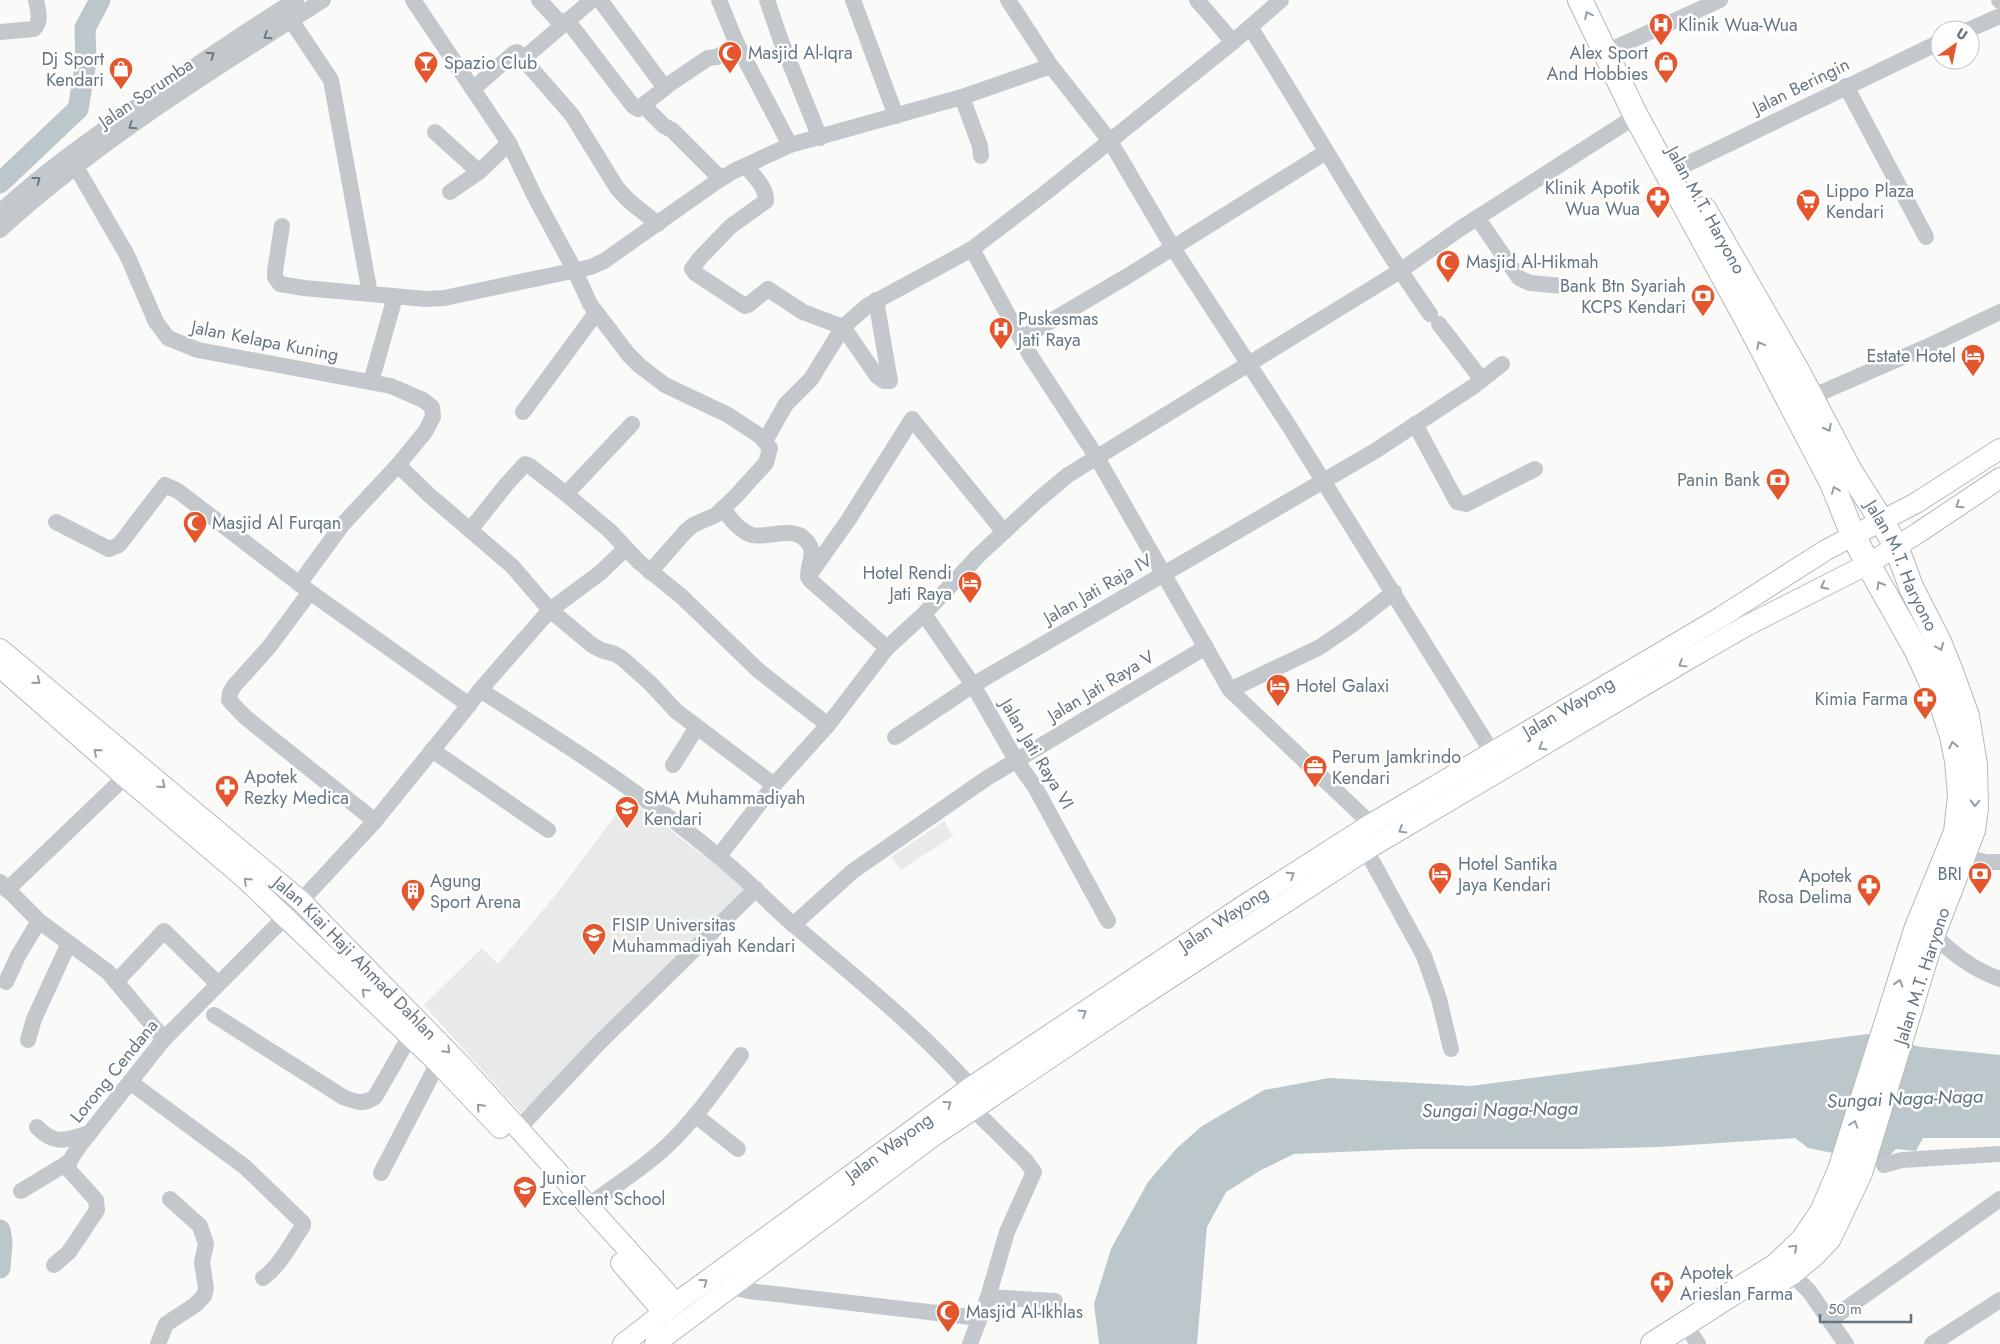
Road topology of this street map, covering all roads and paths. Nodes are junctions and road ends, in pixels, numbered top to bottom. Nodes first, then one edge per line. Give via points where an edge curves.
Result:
1 (36, 0) edge
2 (296, 0) edge
3 (323, 0) edge
4 (413, 0) edge
5 (539, 0) edge
6 (592, 0) edge
7 (600, 0) edge
8 (719, 0) edge
9 (767, 0) edge
10 (853, 0) edge
11 (1197, 0) edge
12 (1281, 0) edge
13 (1580, 0) edge
14 (1598, 0) edge
15 (1720, 0) edge
16 (1010, 1) edge
17 (2000, 16) edge
18 (291, 20) junction
19 (565, 22) junction
20 (1980, 25) edge
21 (1250, 27) junction
22 (0, 32) edge
23 (1233, 42) junction
24 (737, 44) junction
25 (1619, 46) junction
26 (1930, 47) edge
27 (523, 59) junction
28 (1051, 66) junction
29 (1846, 86) junction
30 (665, 87) junction
31 (474, 88) junction
32 (962, 97) junction
33 (643, 105) junction
34 (896, 116) junction
35 (1636, 116) junction
36 (436, 132) dead end
37 (820, 138) junction
38 (1110, 141) junction
39 (510, 143) junction
40 (790, 145) junction
41 (1326, 152) junction
42 (981, 156) dead end
43 (746, 166) junction
44 (76, 167) junction
45 (1681, 168) junction
46 (478, 172) junction
47 (722, 179) junction
48 (450, 192) dead end
49 (0, 212) edge
50 (1478, 219) junction
51 (658, 224) junction
52 (282, 226) dead end
53 (0, 230) edge
54 (1926, 237) dead end
55 (1173, 248) junction
56 (972, 249) junction
57 (575, 271) junction
58 (1400, 271) junction
59 (1563, 286) dead end
60 (370, 294) junction
61 (395, 297) junction
62 (876, 300) junction
63 (2000, 312) edge
64 (596, 313) junction
65 (843, 328) junction
66 (1022, 338) junction
67 (1249, 364) junction
68 (1502, 364) dead end
69 (1482, 380) junction
70 (371, 382) junction
71 (1811, 397) junction
72 (522, 412) dead end
73 (632, 424) dead end
74 (1415, 424) junction
75 (765, 441) junction
76 (2000, 450) edge
77 (1096, 456) junction
78 (398, 464) junction
79 (1535, 469) dead end
80 (2000, 478) edge
81 (1322, 480) junction
82 (566, 494) junction
83 (723, 508) junction
84 (1881, 520) junction
85 (56, 522) dead end
86 (470, 530) junction
87 (1004, 532) junction
88 (1853, 535) junction
89 (1896, 546) junction
90 (625, 549) junction
91 (1868, 564) junction
92 (650, 572) junction
93 (1163, 575) junction
94 (808, 577) junction
95 (304, 588) junction
96 (1394, 592) junction
97 (550, 610) junction
98 (924, 614) junction
99 (1206, 647) junction
100 (887, 648) junction
101 (0, 649) edge
102 (0, 667) edge
103 (973, 685) junction
104 (480, 690) junction
105 (1230, 690) junction
106 (469, 705) junction
107 (828, 725) junction
108 (696, 727) junction
109 (895, 737) dead end
110 (432, 750) junction
111 (1492, 752) junction
112 (1016, 760) junction
113 (673, 765) dead end
114 (125, 777) junction
115 (774, 785) junction
116 (375, 821) junction
117 (1371, 824) junction
118 (548, 830) dead end
119 (1366, 850) junction
120 (719, 856) junction
121 (1963, 857) junction
122 (2000, 862) edge
123 (4, 886) edge
124 (756, 889) junction
125 (301, 901) junction
126 (285, 916) junction
127 (39, 921) junction
128 (1108, 921) dead end
129 (793, 925) junction
130 (1933, 934) junction
131 (69, 943) junction
132 (2000, 979) edge
133 (6, 982) dead end
134 (116, 982) junction
135 (218, 984) junction
136 (214, 1015) dead end
137 (1894, 1032) junction
138 (410, 1036) junction
139 (28, 1040) dead end
140 (164, 1040) junction
141 (1451, 1049) dead end
142 (741, 1055) dead end
143 (438, 1063) junction
144 (130, 1082) junction
145 (971, 1087) junction
146 (974, 1110) junction
147 (695, 1115) junction
148 (38, 1127) dead end
149 (518, 1129) junction
150 (90, 1133) junction
151 (738, 1149) dead end
152 (2000, 1154) edge
153 (69, 1162) junction
154 (1884, 1164) dead end
155 (1850, 1172) junction
156 (381, 1173) dead end
157 (21, 1191) dead end
158 (170, 1199) dead end
159 (2000, 1200) edge
160 (588, 1206) junction
161 (54, 1265) dead end
162 (1792, 1273) junction
163 (263, 1278) dead end
164 (731, 1287) junction
165 (988, 1297) junction
166 (2000, 1300) edge
167 (1054, 1301) dead end
168 (666, 1304) junction
169 (980, 1318) junction
170 (1830, 1320) junction
171 (1690, 1337) edge
172 (663, 1342) edge
173 (158, 1344) edge
174 (623, 1344) edge
175 (970, 1344) edge
176 (1653, 1344) edge
177 (1846, 1344) edge
178 (1932, 1344) edge

1 - 22 street via 39,22 34,29
49 -> 2 street, Jalan Sorumba via 28,186 112,123
3 - 18 street, Jalan Sorumba
4 - 31 street
5 - 19 street
6 - 19 street
7 - 30 street
8 - 24 street
9 - 37 street
10 - 34 street
11 - 23 street
12 - 21 street
35 -> 13 highway, Jalan M.T. Haryono
14 - 25 highway, Jalan M.T. Haryono
15 - 25 street
16 - 28 street
17 - 20 street
18 -> 44 street, Jalan Sorumba via 175,96
18 - 60 street via 331,80
19 - 27 street
19 - 33 street via 633,106 638,109
21 - 23 street
21 - 41 street
23 - 38 street
24 - 30 street via 717,57 708,58
24 - 40 street
25 - 45 highway, Jalan M.T. Haryono
26 - 29 street, Jalan Beringin
27 - 31 street via 514,53
27 - 51 street via 572,115 617,188
28 - 32 street
28 - 38 street
29 - 45 street, Jalan Beringin
29 - 54 street
30 - 33 street
31 - 39 street
32 - 34 street
32 - 42 street
33 - 47 street
34 - 37 street
35 - 50 street
88 -> 35 highway, Jalan M.T. Haryono via 1823,466
36 - 46 street
37 - 40 street
38 - 55 street
38 - 56 street
39 - 46 street
39 - 57 street
40 - 43 street
41 - 55 street
41 - 58 street
43 - 47 street
43 - 65 street via 763,188 766,201 731,226 700,258 693,271 745,306 768,289 803,312
44 - 53 street, Jalan Sorumba
44 - 70 street, Jalan Kelapa Kuning via 126,255 156,322 168,338 198,350
45 - 71 highway, Jalan M.T. Haryono
46 - 48 street
47 - 51 street
50 - 58 street
50 - 59 street via 1519,278 1530,283
51 - 57 street via 604,261
52 - 60 street via 275,271 280,284
55 - 66 street
55 - 67 street
56 - 62 street
56 - 66 street
57 - 61 street via 444,298
57 - 64 street
58 - 67 street
58 - 69 street
60 - 61 street
61 - 70 street
62 - 65 street
62 - 65 street via 890,381 877,376
63 - 71 street
64 - 72 street
64 - 75 street via 628,354 664,386 728,415
65 - 75 street via 811,379 786,404
66 - 77 street
67 - 77 street
67 - 81 street
68 - 69 street, Jalan Jati Raja IV
69 - 74 street, Jalan Jati Raja IV
70 - 78 street, Jalan Kelapa Kuning via 391,386 423,400 434,413 425,432
71 -> 84 highway, Jalan M.T. Haryono via 1850,471
73 - 82 street
74 - 79 street via 1461,504
74 - 81 street, Jalan Jati Raja IV
75 - 83 street via 770,448 766,463
76 - 84 main road, Jalan Wayong via 1916,503
77 - 87 street via 1049,490
77 - 93 street
78 - 86 street
78 - 95 street via 343,524
80 -> 89 main road, Jalan Wayong
81 - 93 street, Jalan Jati Raja IV
81 - 96 street
82 - 86 street via 525,464
82 - 90 street via 610,531
83 - 92 street via 685,532
83 - 94 street via 734,524 748,533 793,533 800,536 812,553
84 - 88 main road, Jalan Wayong
84 - 89 highway, Jalan M.T. Haryono
85 - 95 street via 114,549 166,485
86 - 97 street via 512,566
87 - 94 street via 912,419
87 - 98 street
88 - 91 highway, Jalan M.T. Haryono
88 - 111 main road, Jalan Wayong
89 - 91 main road, Jalan Wayong
89 -> 121 highway, Jalan M.T. Haryono via 1914,594 1939,642 1967,716 1975,765 1976,808
90 - 92 street
90 - 97 street, Lorong Cendana via 600,573
91 -> 119 main road, Jalan Wayong via 1746,626
137 -> 91 highway, Jalan M.T. Haryono via 1916,930 1956,832 1960,796 1957,761 1943,708 1916,649
92 - 107 street via 681,596 759,671
93 - 99 street
93 - 103 street, Jalan Jati Raja IV
94 - 100 street
95 - 106 street
95 - 116 street via 263,654 234,686 229,700 245,717
96 - 105 street via 1320,647
96 - 111 street
97 - 104 street, Lorong Cendana
97 - 108 street via 592,645 623,659
98 - 100 street
98 - 103 street, Jalan Jati Raya VI
99 - 105 street
99 - 112 street, Jalan Jati Raya V
100 - 107 street
101 -> 125 main road, Jalan Kiai Haji Ahmad Dahlan
114 -> 102 main road, Jalan Kiai Haji Ahmad Dahlan
103 - 109 street, Jalan Jati Raja IV
103 - 112 street, Jalan Jati Raya VI
104 - 106 street, Lorong Cendana
104 - 120 street via 582,754
105 - 117 street
106 - 110 street, Lorong Cendana
107 - 115 street
108 - 113 street
108 - 115 street
110 - 116 street, Lorong Cendana
110 - 118 street
111 - 117 main road, Jalan Wayong
112 - 128 street, Jalan Jati Raya VI via 1048,809
112 - 129 street, Jalan Jati Raya V via 854,871
114 - 123 street
126 -> 114 main road, Jalan Kiai Haji Ahmad Dahlan
115 - 120 street
116 - 125 street, Lorong Cendana
145 -> 117 main road, Jalan Wayong
119 - 141 street via 1424,956 1440,1000
119 - 146 main road, Jalan Wayong
120 - 124 street
121 - 122 street
121 - 130 highway, Jalan M.T. Haryono
123 - 127 street
124 - 129 street
124 - 149 street via 598,1044
125 - 126 street, Lorong Cendana
125 -> 149 main road, Jalan Kiai Haji Ahmad Dahlan via 461,1065
126 - 135 street, Lorong Cendana
138 -> 126 main road, Jalan Kiai Haji Ahmad Dahlan
127 - 131 street
127 - 133 street
129 - 145 street via 921,1034
130 - 132 street via 1968,964
130 - 137 highway, Jalan M.T. Haryono
131 - 134 street via 108,972
131 - 139 street
134 - 135 street via 164,931
134 - 140 street
135 - 140 street, Lorong Cendana
136 - 138 street via 343,1097 361,1103 375,1097
137 - 155 highway, Jalan M.T. Haryono
138 - 143 main road, Jalan Kiai Haji Ahmad Dahlan
140 - 144 street, Lorong Cendana
142 - 147 street
143 - 156 street
168 -> 143 main road, Jalan Kiai Haji Ahmad Dahlan
144 - 150 street, Lorong Cendana
144 - 163 street via 245,1167 303,1223 279,1262
168 -> 145 main road, Jalan Wayong
146 - 164 main road, Jalan Wayong via 935,1135
146 - 165 street via 1034,1172 1007,1232
147 - 151 street
147 - 160 street via 650,1160
148 - 150 street via 53,1139 63,1141
149 - 160 main road, Jalan Kiai Haji Ahmad Dahlan
150 - 153 street, Lorong Cendana
152 - 154 street
153 - 157 street
153 - 161 street via 70,1172 96,1200 97,1210 69,1252
155 - 162 highway via 1829,1238
171 -> 155 highway via 1803,1240
158 - 173 street via 200,1226 206,1244 202,1262 206,1288 204,1296 195,1305 166,1324
159 - 170 street
160 - 168 main road, Jalan Kiai Haji Ahmad Dahlan
162 - 170 street
162 - 171 highway
164 - 169 street
164 - 172 main road, Jalan Wayong
165 - 167 street
165 - 169 street
166 - 178 street
168 - 174 main road, Jalan Wayong
169 - 175 street
170 - 177 street
171 - 176 highway

